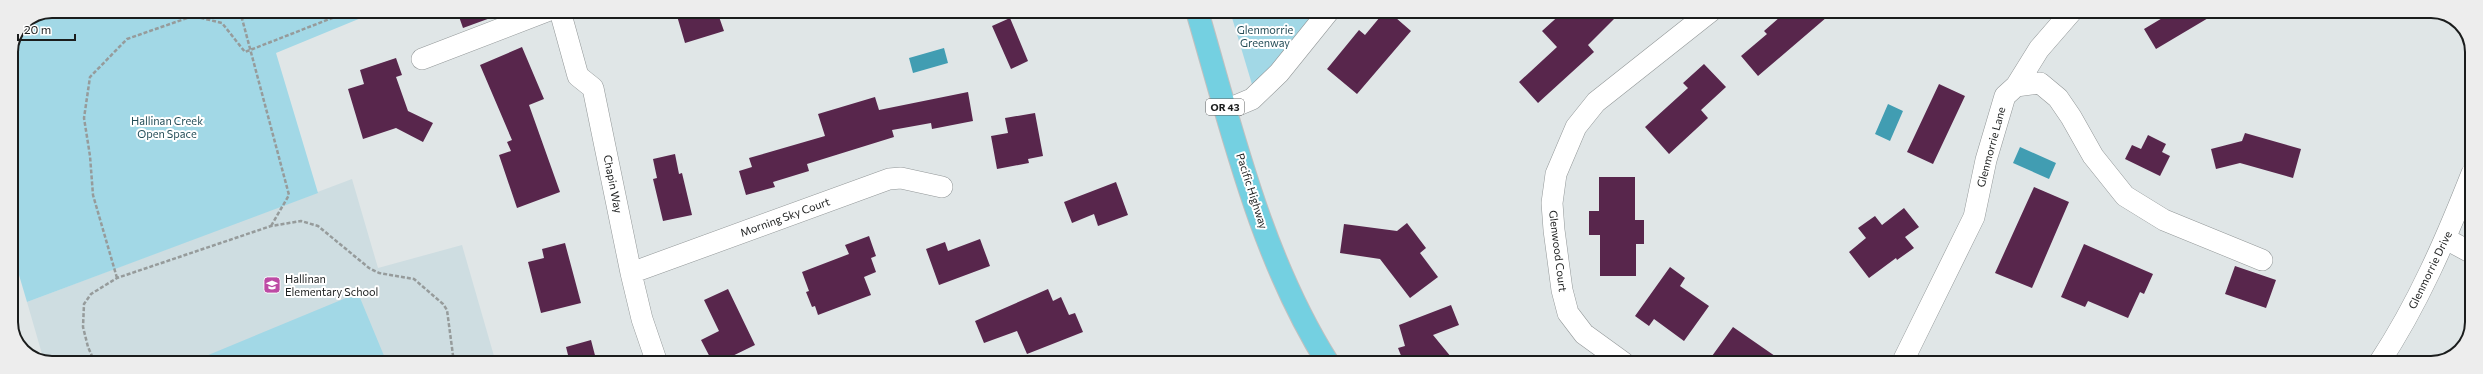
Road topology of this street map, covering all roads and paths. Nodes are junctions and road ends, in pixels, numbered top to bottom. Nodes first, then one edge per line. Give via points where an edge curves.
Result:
1 (187, 18) edge
2 (201, 18) edge
3 (242, 18) edge
4 (332, 18) edge
5 (529, 18) edge
6 (562, 18) edge
7 (1199, 18) edge
8 (1323, 18) edge
9 (1702, 18) edge
10 (2066, 18) edge
11 (250, 50) junction
12 (422, 59) dead end
13 (2016, 86) junction
14 (1226, 110) junction
15 (942, 187) dead end
16 (2465, 191) edge
17 (271, 226) junction
18 (2446, 239) junction
19 (2465, 249) edge
20 (2262, 260) dead end
21 (631, 273) junction
22 (117, 278) junction
23 (92, 356) edge
24 (453, 356) edge
25 (655, 356) edge
26 (1324, 356) edge
27 (1614, 356) edge
28 (1905, 356) edge
29 (2383, 356) edge

1 - 22 path via 127,39 90,77 84,118 93,195
2 - 11 path via 222,23 245,52
3 - 11 path
4 - 11 path
5 - 12 street
6 - 21 street, Chapin Way via 578,76 593,88
7 - 14 main road, Pacific Highway / OR 43
8 - 14 street via 1279,73 1252,99
9 - 27 street, Glenwood Court via 1596,102 1576,127 1556,174 1552,202 1554,230 1562,290 1568,313 1584,334
10 - 13 street, Glenmorrie Lane via 2039,49
11 - 17 path via 290,195
13 - 20 street via 2040,83 2058,98 2093,156 2125,196 2164,220
13 - 28 street, Glenmorrie Lane via 2005,96 1986,160 1974,217
14 - 26 main road, Pacific Highway / OR 43 via 1280,273 1297,310
15 - 21 street, Morning Sky Court via 901,178 889,179
16 - 18 street, Glenmorrie Drive
17 - 22 path
17 - 24 path via 301,221 318,226 369,268 379,273 414,278 422,283 447,310
18 - 19 street
18 - 29 street, Glenmorrie Drive via 2412,308
21 - 25 street, Chapin Way via 642,319
22 - 23 path via 91,294 84,304 84,328

